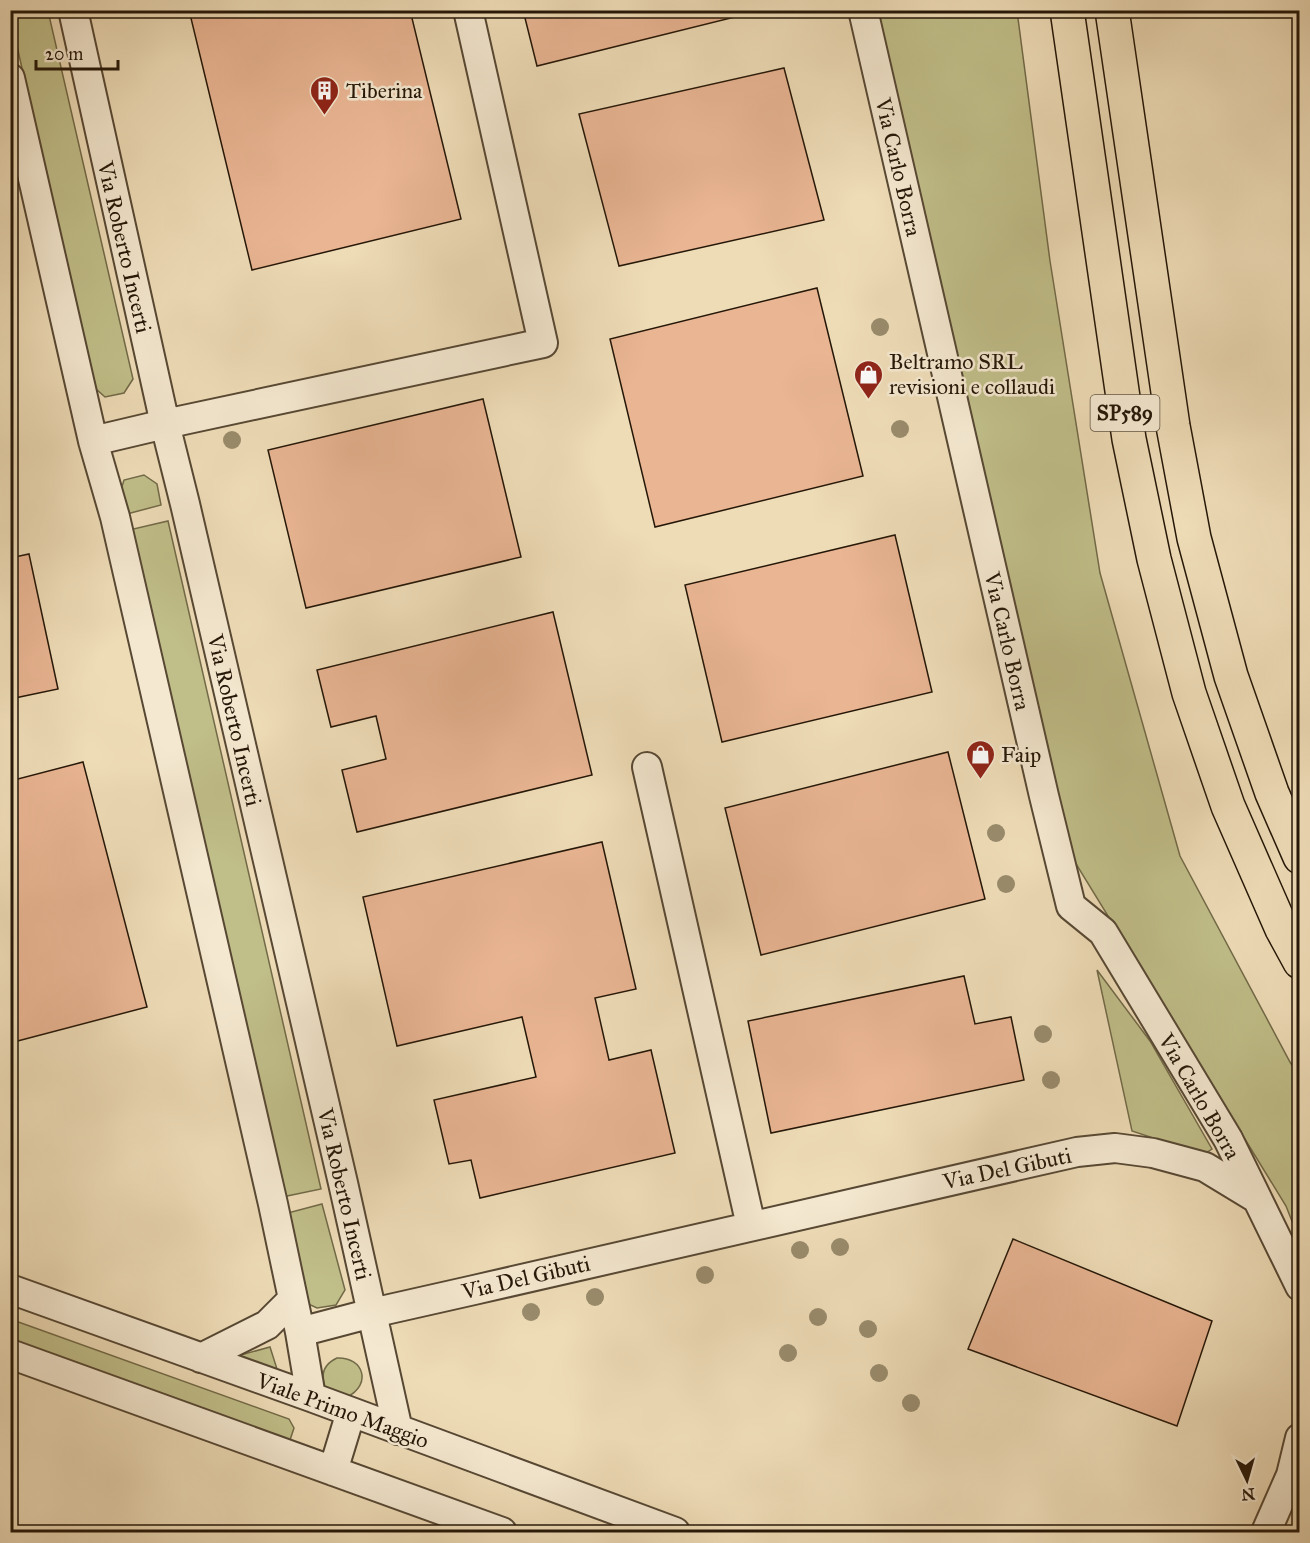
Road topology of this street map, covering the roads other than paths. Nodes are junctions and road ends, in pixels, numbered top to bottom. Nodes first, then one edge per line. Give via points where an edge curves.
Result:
1 (73, 10) edge
2 (468, 10) edge
3 (863, 10) edge
4 (1066, 10) edge
5 (1112, 10) edge
6 (10, 78) edge
7 (165, 424) junction
8 (93, 441) junction
9 (647, 767) dead end
10 (1299, 857) edge
11 (1299, 962) edge
12 (1256, 1198) junction
13 (751, 1226) junction
14 (1299, 1286) edge
15 (10, 1289) edge
16 (292, 1300) junction
17 (372, 1313) junction
18 (300, 1332) junction
19 (10, 1354) edge
20 (201, 1358) junction
21 (311, 1397) junction
22 (351, 1412) junction
23 (398, 1430) junction
24 (1299, 1438) edge
25 (333, 1471) junction
26 (502, 1533) edge
27 (675, 1533) edge
28 (1266, 1533) edge

1 - 7 street, Via Roberto Incerti
2 - 7 street via 543,343
3 - 12 street, Via Carlo Borra via 1071,906 1103,932 1228,1139
4 - 11 main road, SP589 via 1129,439 1154,559 1189,693 1228,806
5 - 10 main road, SP589 via 1173,426 1194,538 1231,676
6 - 8 street
7 - 8 street
7 - 17 street, Via Roberto Incerti
8 - 16 street via 115,517
9 - 13 street
12 - 13 street, Via Del Gibuti via 1205,1167 1115,1148 1077,1152
12 - 14 street, Via Carlo Borra
13 - 17 street, Via Del Gibuti
15 - 20 street, Viale Primo Maggio
16 - 18 street
16 - 20 street via 267,1325
17 - 18 street, Via Del Gibuti
17 - 23 street, Via Roberto Incerti
18 - 21 street
19 - 25 street
20 - 21 street, Viale Primo Maggio
21 - 22 street, Viale Primo Maggio
22 - 23 street, Viale Primo Maggio
22 - 25 street
23 - 27 street, Viale Primo Maggio
24 - 28 street via 1291,1475
25 - 26 street

